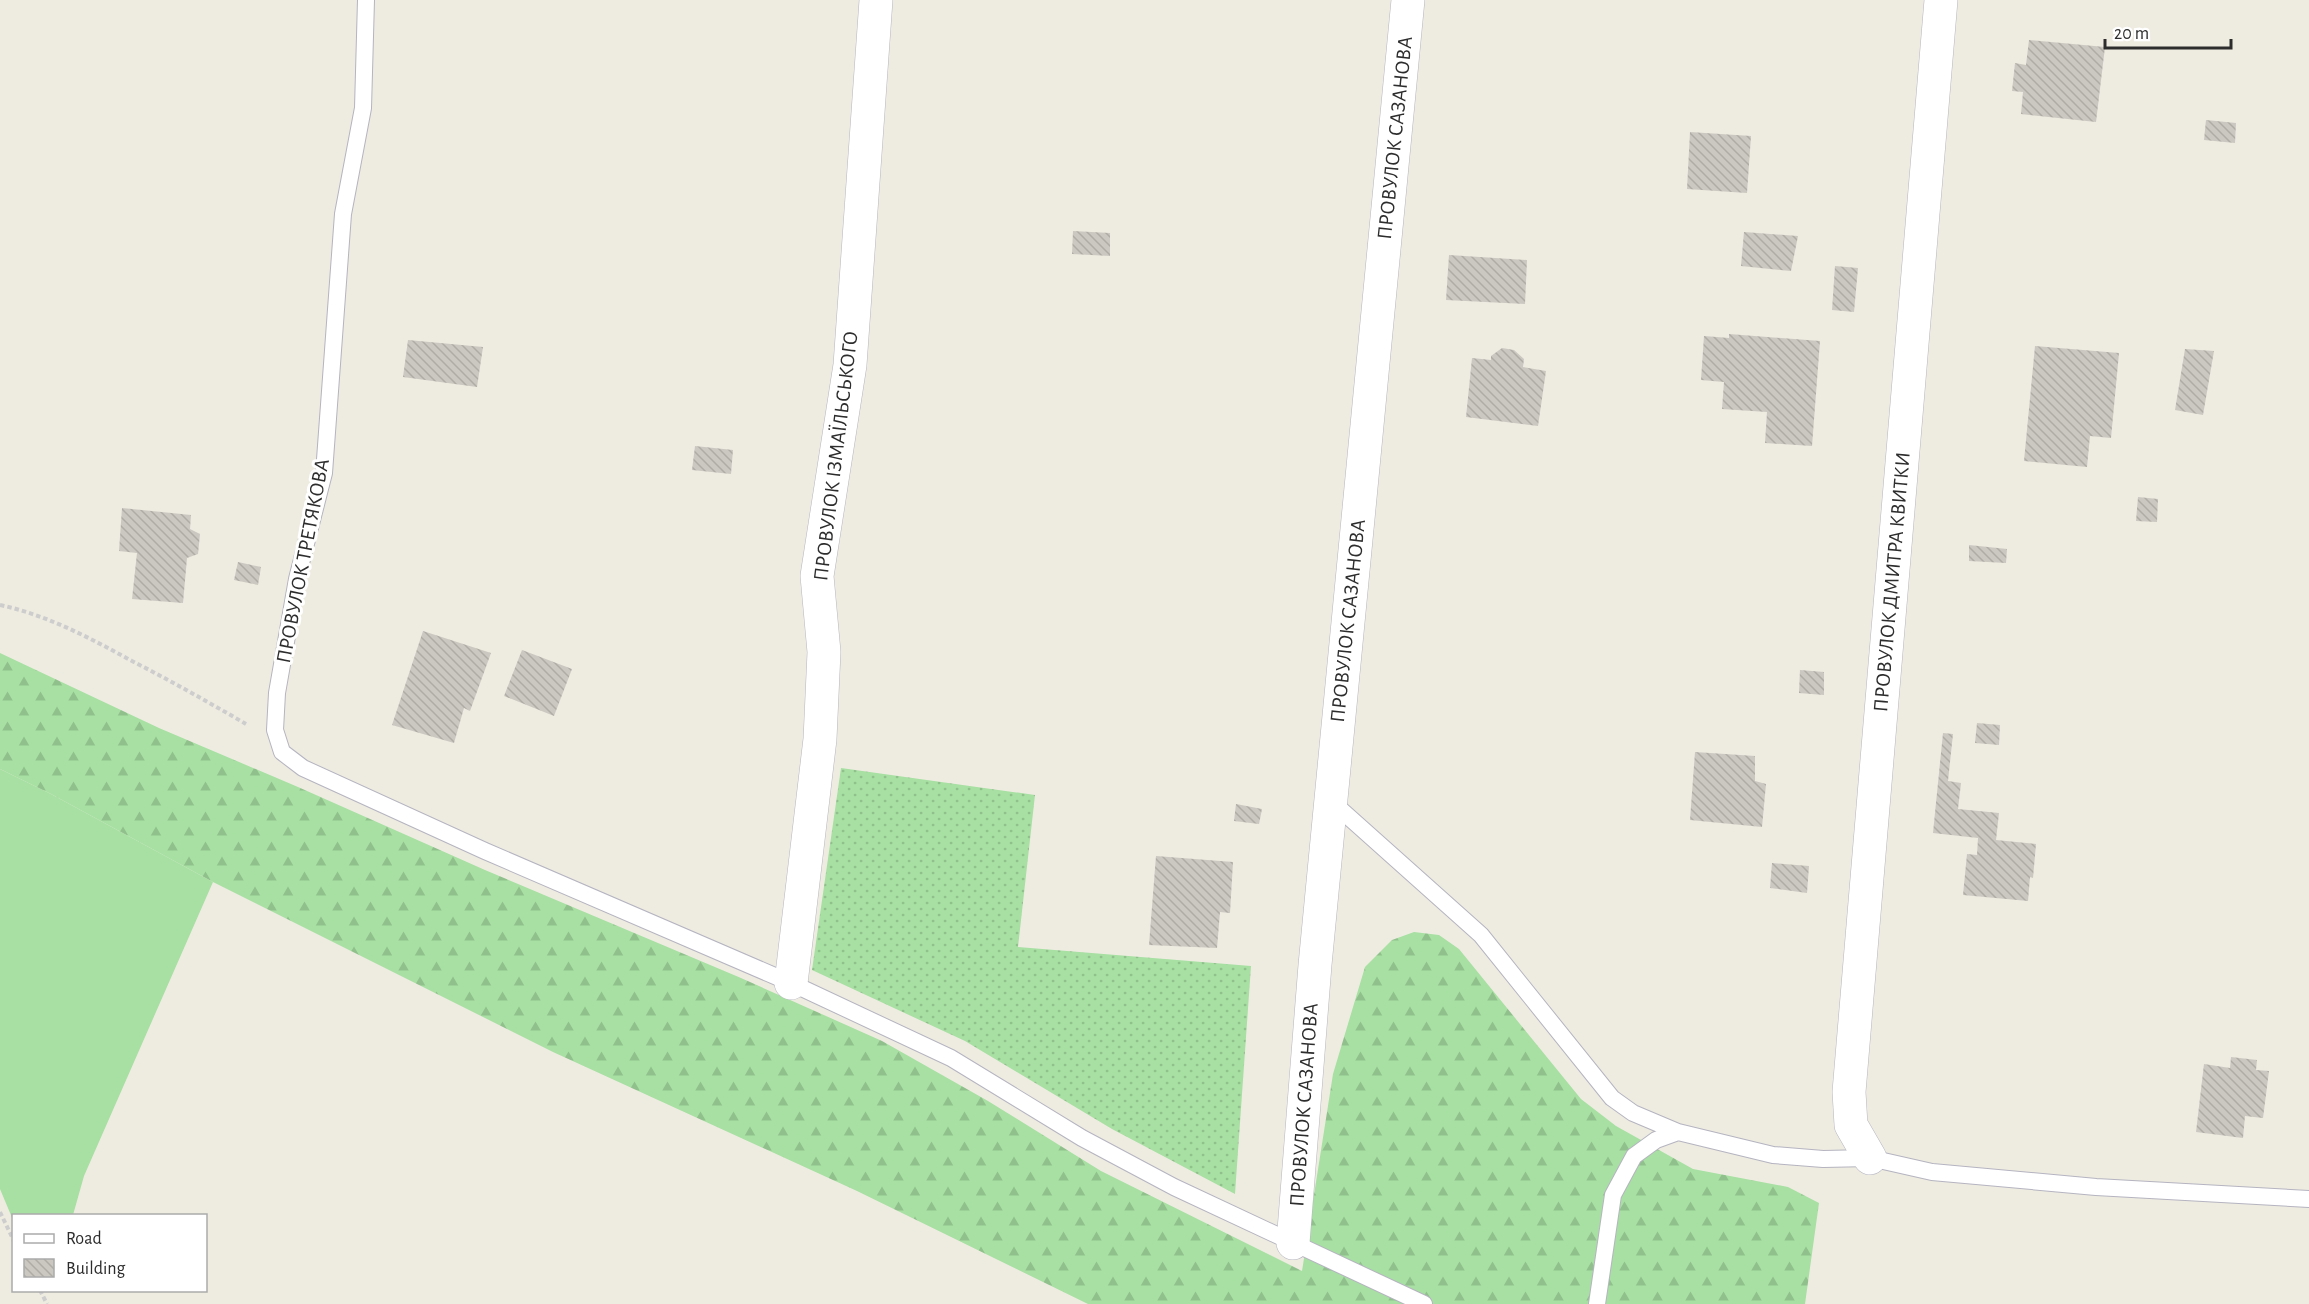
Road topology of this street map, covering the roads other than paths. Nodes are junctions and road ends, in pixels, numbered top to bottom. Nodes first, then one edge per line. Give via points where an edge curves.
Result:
1 (366, 0) edge
2 (876, 0) edge
3 (1408, 0) edge
4 (1941, 0) edge
5 (1330, 800) junction
6 (791, 983) junction
7 (1678, 1132) junction
8 (1870, 1158) junction
9 (2309, 1199) edge
10 (1293, 1243) junction
11 (1424, 1304) edge
12 (1597, 1304) edge

1 - 6 lane, ПРОВУЛОК ТРЕТЯКОВА via 363,108 343,214 324,473 297,579 277,693 275,730 282,752 303,768 485,851
2 - 6 street, ПРОВУЛОК ІЗМАЇЛЬСЬКОГО via 850,365 817,576 824,652 820,739
3 - 5 street, ПРОВУЛОК САЗАНОВА
4 - 8 street, ПРОВУЛОК ДМИТРА КВИТКИ via 1849,1092 1851,1125
5 - 7 lane via 1481,935 1612,1098 1633,1113
5 - 10 street, ПРОВУЛОК САЗАНОВА
6 - 10 lane via 951,1058 1092,1143
7 - 8 lane via 1773,1155 1822,1160
7 - 12 lane via 1656,1140 1634,1156 1613,1195
8 - 9 lane via 1932,1173 1984,1178
10 - 11 lane

